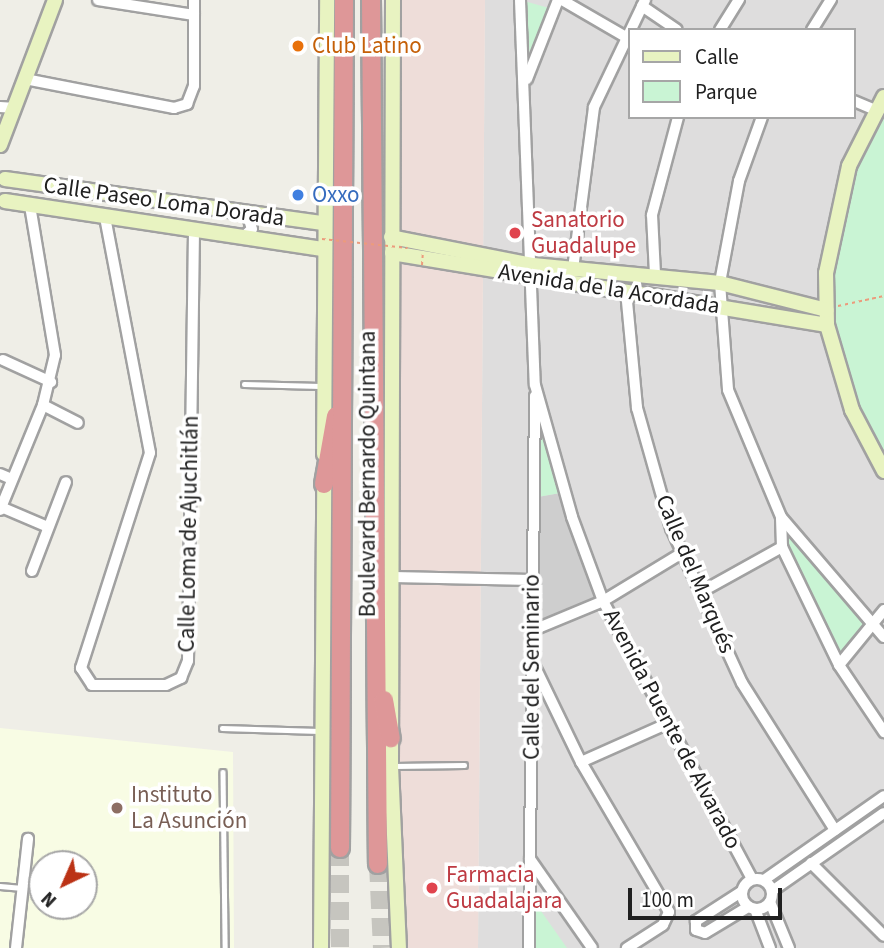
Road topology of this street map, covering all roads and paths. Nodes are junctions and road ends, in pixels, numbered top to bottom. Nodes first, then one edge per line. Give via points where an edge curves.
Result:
1 (55, 0) edge
2 (98, 0) edge
3 (194, 0) edge
4 (327, 0) edge
5 (344, 0) edge
6 (373, 0) edge
7 (393, 0) edge
8 (520, 0) edge
9 (560, 0) edge
10 (739, 0) edge
11 (831, 0) edge
12 (644, 3) edge
13 (194, 15) junction
14 (629, 28) edge
15 (675, 28) edge
16 (721, 28) edge
17 (813, 28) edge
18 (628, 29) edge
19 (624, 36) junction
20 (25, 79) junction
21 (526, 82) junction
22 (884, 97) edge
23 (856, 102) edge
24 (7, 108) edge
25 (880, 110) edge
26 (677, 119) edge
27 (761, 119) edge
28 (0, 145) edge
29 (2, 176) edge
30 (2, 204) edge
31 (30, 205) junction
32 (247, 214) junction
33 (105, 217) junction
34 (323, 223) junction
35 (194, 231) junction
36 (391, 237) junction
37 (242, 239) junction
38 (322, 244) junction
39 (408, 248) dead end
40 (424, 251) dead end
41 (392, 253) junction
42 (422, 265) dead end
43 (573, 269) junction
44 (533, 271) junction
45 (655, 274) junction
46 (720, 283) junction
47 (625, 291) junction
48 (835, 296) dead end
49 (884, 296) edge
50 (722, 307) junction
51 (832, 316) junction
52 (347, 326) junction
53 (3, 360) dead end
54 (51, 382) junction
55 (244, 384) dead end
56 (535, 385) junction
57 (323, 387) junction
58 (43, 405) junction
59 (78, 423) dead end
60 (884, 471) edge
61 (0, 474) edge
62 (12, 479) junction
63 (65, 482) dead end
64 (324, 484) junction
65 (376, 493) junction
66 (1, 508) edge
67 (781, 517) junction
68 (48, 527) junction
69 (782, 547) junction
70 (682, 552) junction
71 (32, 571) dead end
72 (393, 576) junction
73 (532, 580) junction
74 (701, 592) junction
75 (603, 601) junction
76 (884, 610) edge
77 (871, 624) junction
78 (531, 631) junction
79 (884, 636) edge
80 (534, 663) junction
81 (839, 665) junction
82 (664, 725) junction
83 (222, 728) dead end
84 (322, 731) junction
85 (884, 732) edge
86 (391, 738) junction
87 (581, 762) junction
88 (464, 765) dead end
89 (391, 766) junction
90 (223, 772) dead end
91 (884, 796) edge
92 (884, 813) edge
93 (835, 830) junction
94 (28, 839) dead end
95 (340, 848) tunnel mouth
96 (530, 858) junction
97 (811, 863) junction
98 (378, 864) tunnel mouth
99 (752, 879) junction
100 (764, 880) junction
101 (0, 886) edge
102 (23, 888) junction
103 (741, 892) junction
104 (771, 897) junction
105 (752, 908) junction
106 (884, 936) edge
107 (16, 948) edge
108 (225, 948) edge
109 (321, 948) edge
110 (398, 948) edge
111 (528, 948) edge
112 (592, 948) edge
113 (627, 948) edge
114 (770, 948) edge
115 (789, 948) edge

1 - 20 street
2 - 13 street
3 - 13 street
4 - 34 street, Boulevard Bernardo Quintana
5 - 52 highway, Boulevard Bernardo Quintana
6 - 65 highway, Boulevard Bernardo Quintana
7 - 36 street, Boulevard Bernardo Quintana
8 - 21 street, Avenida Puente de Alvarado
9 - 19 street
9 - 21 street
10 - 16 street
11 - 17 street
12 - 14 street
12 - 15 street
13 - 20 street via 194,86 187,104 174,108
18 - 19 street
19 - 43 street via 594,107
20 - 24 street
21 - 44 street, Avenida Puente de Alvarado
22 - 25 street
23 - 25 street
24 - 28 street
25 - 51 street via 849,166 825,274
26 - 45 street via 652,215
27 - 46 street via 739,181
29 - 30 street
29 - 32 street, Calle Paseo Loma Dorada
30 - 31 street, Calle Paseo Loma Dorada
31 - 33 street, Calle Paseo Loma Dorada
31 - 54 street via 55,355
32 - 34 street, Calle Paseo Loma Dorada
32 - 37 street via 252,229
33 - 35 street, Calle Paseo Loma Dorada
33 - 35 street, Calle Loma de Ajuchitlán via 150,453 81,668 92,685 166,685 181,678 188,661
34 - 38 street, Boulevard Bernardo Quintana
35 - 37 street, Calle Paseo Loma Dorada
36 - 41 street, Boulevard Bernardo Quintana
36 - 44 street, Avenida de la Acordada
37 - 38 street, Calle Paseo Loma Dorada
38 - 39 path, bridge
38 - 57 street, Boulevard Bernardo Quintana
40 - 42 path, bridge
41 - 44 street, Avenida de la Acordada
41 - 72 street, Boulevard Bernardo Quintana
43 - 44 street, Avenida de la Acordada
43 - 45 street, Avenida de la Acordada
44 - 47 street, Avenida de la Acordada
44 - 56 street, Avenida Puente de Alvarado
45 - 46 street, Avenida de la Acordada
46 - 50 street
46 - 51 street, Avenida de la Acordada
47 - 50 street, Avenida de la Acordada
47 - 70 street, Calle del Marqués via 637,408 652,472
48 - 51 path
49 - 51 path
50 - 51 street, Avenida de la Acordada
50 - 67 street via 728,390
51 - 60 street via 852,411
52 - 64 highway
52 - 95 highway, Boulevard Bernardo Quintana
53 - 54 street
54 - 58 street
55 - 57 lane
56 - 73 street, Calle del Seminario
56 - 75 street, Avenida Puente de Alvarado
57 - 64 street, Boulevard Bernardo Quintana
58 - 59 street
58 - 62 street
61 - 62 street
62 - 66 street
63 - 68 street
64 - 84 street, Boulevard Bernardo Quintana
65 - 86 highway via 382,512 383,695
65 - 98 highway, Boulevard Bernardo Quintana
66 - 68 street
67 - 69 street
67 - 77 street
68 - 71 street
69 - 74 street
69 - 81 street
70 - 74 street, Calle del Marqués
70 - 75 street
72 - 73 street
72 - 86 street, Boulevard Bernardo Quintana
73 - 78 street, Calle del Seminario
74 - 93 street, Calle del Marqués via 742,683
75 - 78 street
75 - 82 street, Avenida Puente de Alvarado
76 - 77 street
77 - 79 street
77 - 81 street
78 - 80 street, Calle del Seminario
80 - 87 street
80 - 96 street, Calle del Seminario
81 - 85 street
82 - 87 street
82 - 99 street, Avenida Puente de Alvarado
83 - 84 lane
84 - 109 street, Boulevard Bernardo Quintana
86 - 89 street, Boulevard Bernardo Quintana
87 - 113 street via 669,919
88 - 89 lane
89 - 110 street, Boulevard Bernardo Quintana
90 - 108 lane
91 - 93 street
92 - 97 street
93 - 100 street
94 - 102 street
96 - 111 street, Calle del Seminario
96 - 112 street
97 - 104 street
97 - 106 street
99 - 100 street
99 - 103 street
100 - 104 street
101 - 102 lane
102 - 107 street
103 - 105 street
103 - 105 street via 696,921 696,929 705,933
104 - 105 street
104 - 115 street
105 - 114 street

